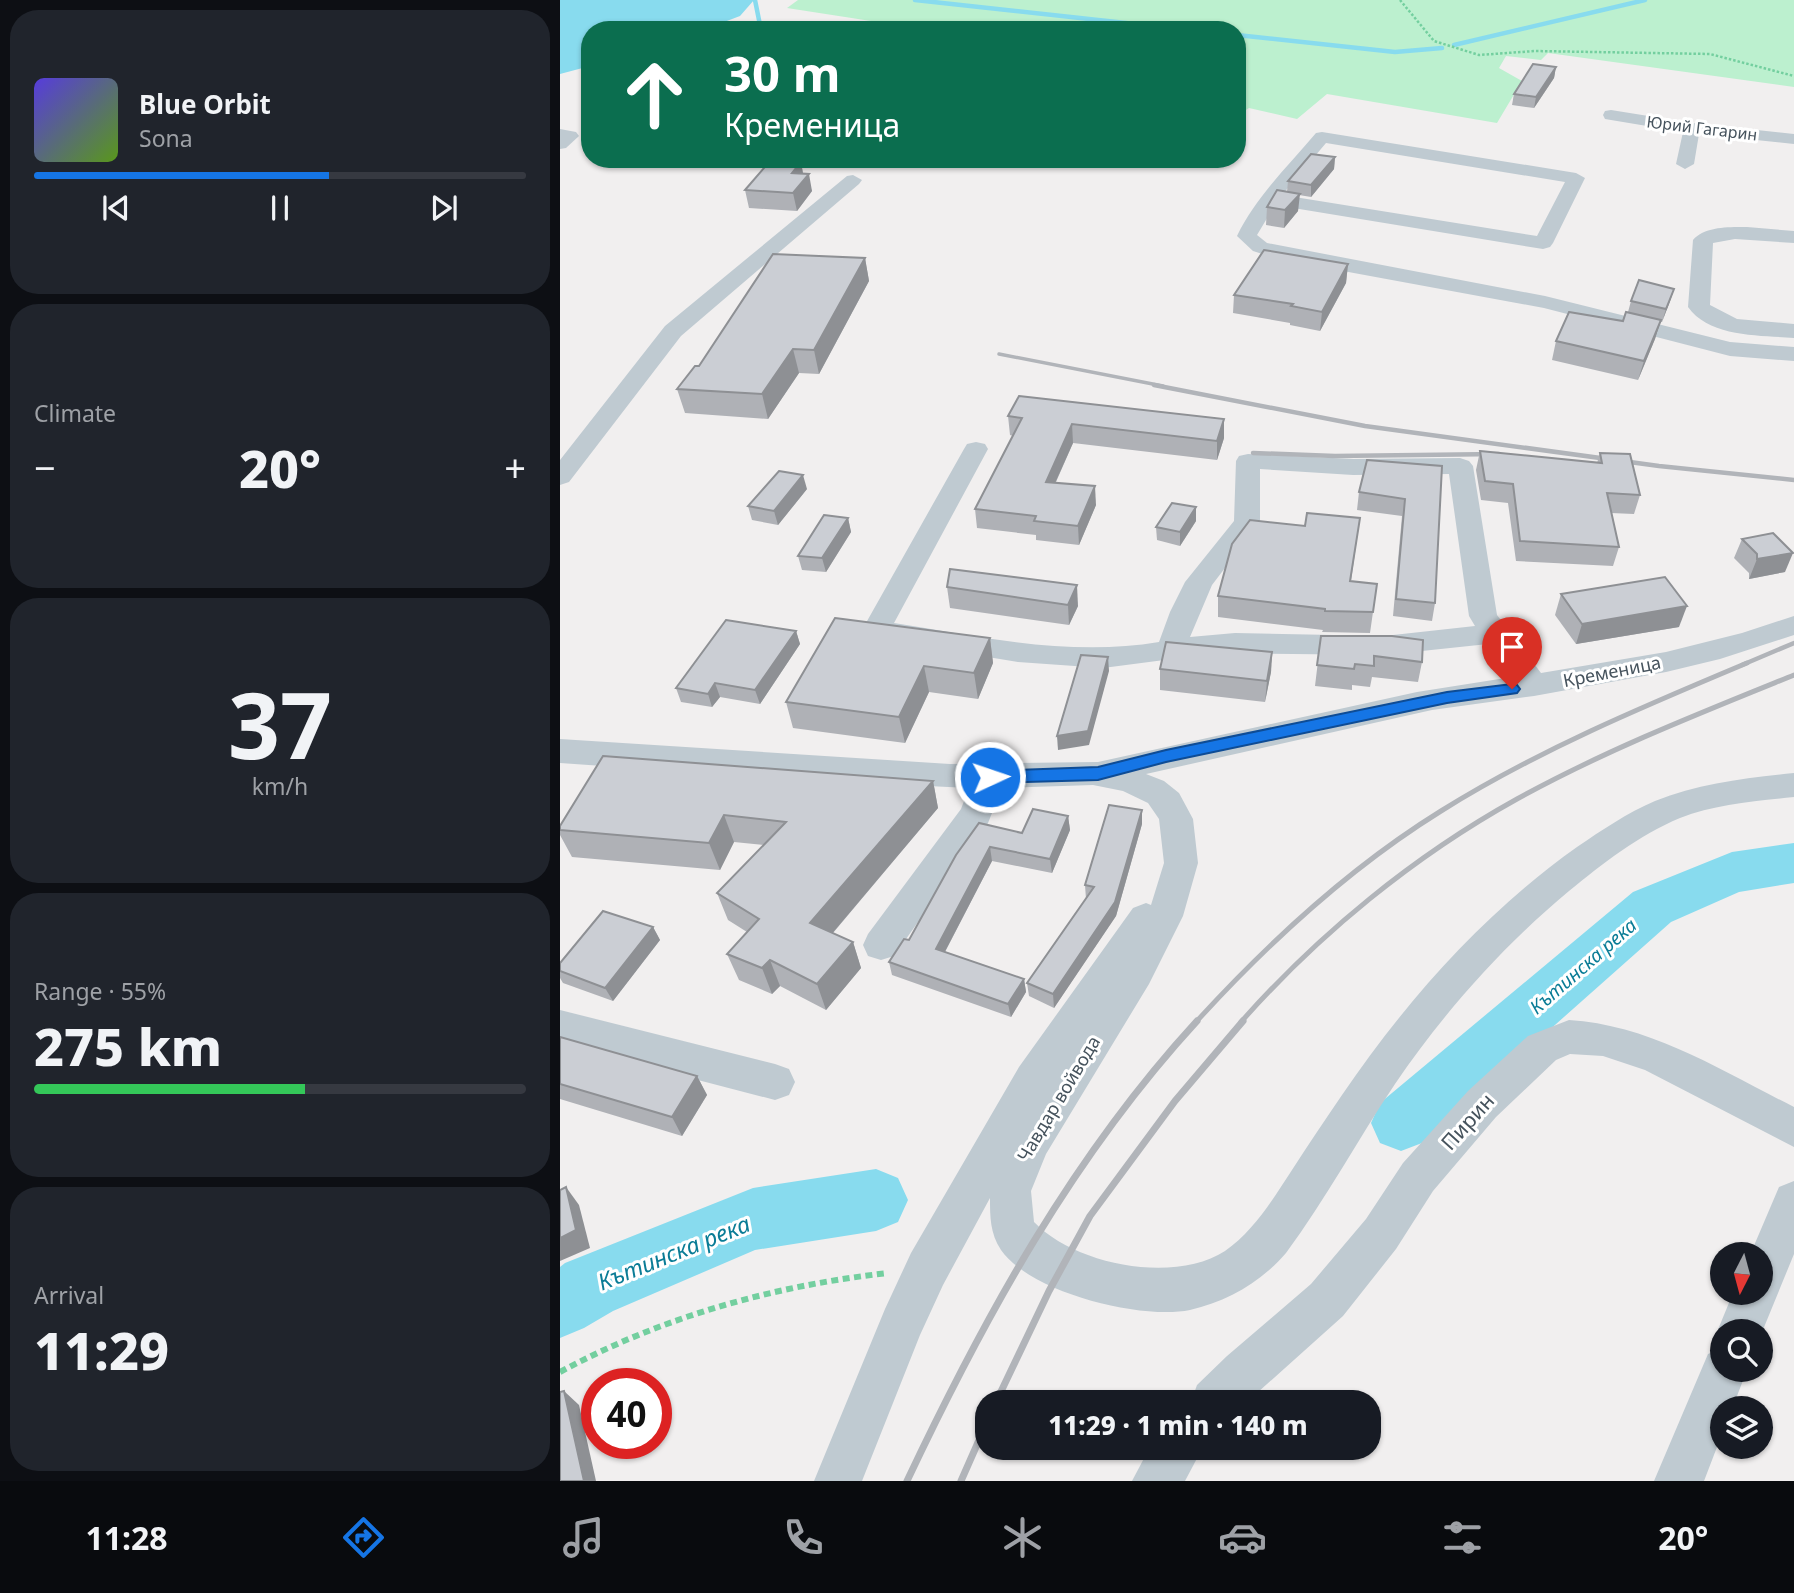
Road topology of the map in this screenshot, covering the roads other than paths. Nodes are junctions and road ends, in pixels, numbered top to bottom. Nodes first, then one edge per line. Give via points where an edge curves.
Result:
1 (1611, 115) dead end
2 (1692, 128) junction
3 (560, 134) edge
4 (1794, 139) edge
5 (560, 144) edge
6 (1685, 164) dead end
7 (853, 180) dead end
8 (1271, 199) junction
9 (1794, 237) edge
10 (1794, 331) edge
11 (1794, 354) edge
12 (976, 449) dead end
13 (560, 477) edge
14 (1794, 625) edge
15 (1495, 633) junction
16 (1171, 651) junction
17 (1534, 686) junction
18 (560, 751) edge
19 (1098, 774) junction
20 (990, 777) junction
21 (1794, 785) edge
22 (1182, 865) junction
23 (881, 945) dead end
24 (560, 1027) edge
25 (775, 1082) dead end
26 (1794, 1128) edge
27 (1794, 1202) edge
28 (1773, 1252) edge
29 (1719, 1382) edge
30 (1226, 1390) edge
31 (1170, 1460) edge
32 (838, 1481) edge
33 (1156, 1481) edge
34 (1679, 1481) edge

1 - 2 street, Юрий Гагарин
2 - 4 street, Юрий Гагарин
2 - 6 street
3 - 5 street via 570,136
7 - 13 street via 673,331
8 - 8 street via 1322,137 1576,178 1543,243
8 - 11 street via 1248,236 1260,247 1278,253 1545,302 1730,349
9 - 10 street via 1727,234 1703,240 1699,307 1711,318 1731,325
12 - 16 street via 876,630 1101,658
14 - 17 street, Кременица via 1697,656
15 - 16 street via 1370,646 1233,642
15 - 16 street via 1483,616 1460,466 1353,467 1248,461 1247,522 1199,582
15 - 17 street
17 - 19 street, Кременица via 1447,698
18 - 20 street, Чавдар войвода
19 - 20 street, Чавдар войвода
19 - 22 street, Чавдар войвода via 1138,784 1167,801 1180,828
20 - 23 street via 976,814
21 - 22 street, Чавдар войвода via 1733,791 1692,801 1647,818 1580,862 1466,967 1417,1025 1370,1087 1270,1240 1240,1266 1197,1288 1153,1290 1110,1283 1054,1263 1026,1246 1011,1226 1007,1202 1035,1135 1147,953
22 - 32 street via 1033,1080 927,1269
24 - 25 street
26 - 30 street, Пирин via 1656,1056 1604,1039 1569,1037 1542,1048 1482,1104 1418,1177 1381,1234 1327,1300
27 - 28 street
29 - 34 street
31 - 33 street

